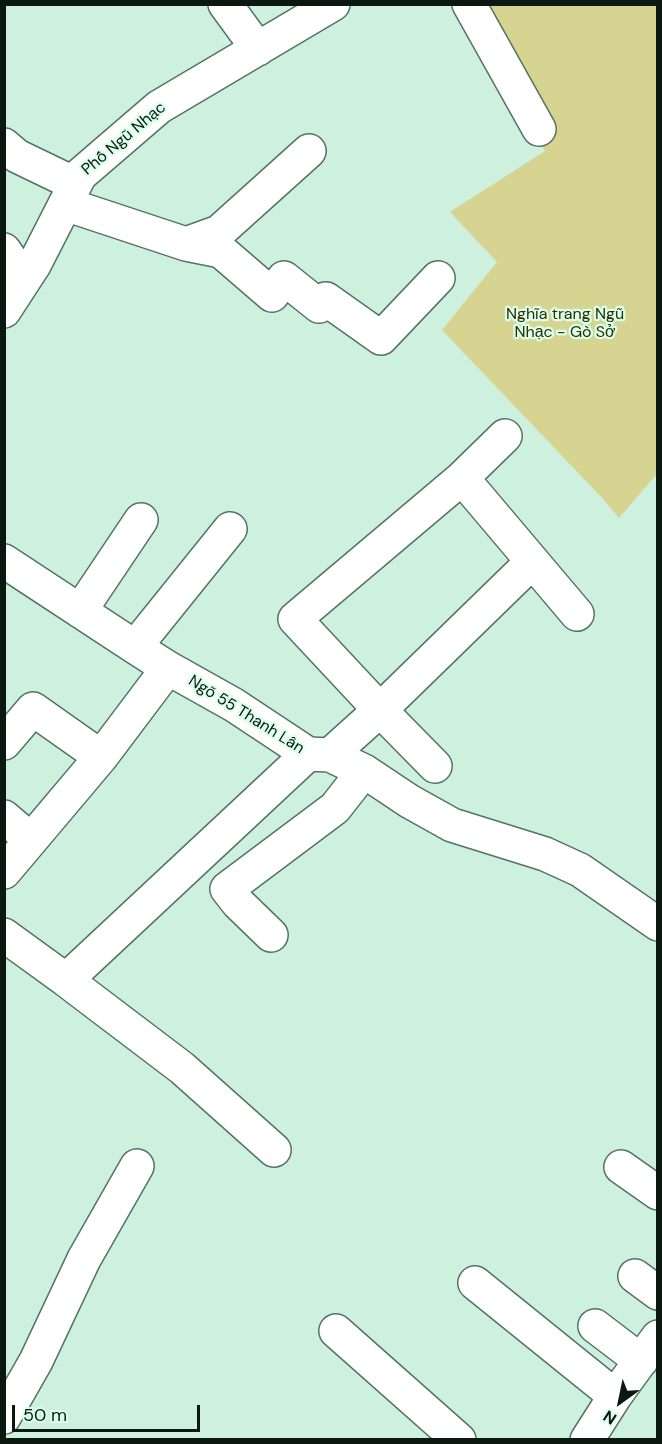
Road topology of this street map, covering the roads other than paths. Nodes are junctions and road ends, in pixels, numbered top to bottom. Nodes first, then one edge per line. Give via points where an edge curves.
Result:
1 (225, 4) edge
2 (469, 4) edge
3 (324, 6) edge
4 (258, 49) junction
5 (539, 129) dead end
6 (4, 145) edge
7 (309, 151) dead end
8 (70, 194) junction
9 (186, 244) junction
10 (4, 250) edge
11 (438, 278) dead end
12 (24, 279) junction
13 (4, 311) edge
14 (505, 436) dead end
15 (462, 478) junction
16 (141, 520) dead end
17 (230, 529) dead end
18 (4, 561) edge
19 (532, 562) junction
20 (80, 612) junction
21 (577, 614) dead end
22 (135, 647) junction
23 (168, 669) junction
24 (380, 710) junction
25 (8, 732) edge
26 (319, 755) junction
27 (101, 757) junction
28 (435, 766) dead end
29 (364, 771) junction
30 (4, 817) edge
31 (31, 840) junction
32 (4, 872) edge
33 (657, 924) edge
34 (4, 935) edge
35 (271, 935) dead end
36 (66, 980) junction
37 (274, 1150) dead end
38 (137, 1166) dead end
39 (621, 1167) dead end
40 (657, 1193) edge
41 (475, 1283) dead end
42 (596, 1326) dead end
43 (336, 1331) dead end
44 (649, 1349) edge
45 (615, 1396) junction
46 (4, 1417) edge
47 (459, 1440) edge
48 (587, 1440) edge

1 - 4 street
2 - 5 street
3 - 4 street, Phố Ngũ Nhạc
4 - 8 street, Phố Ngũ Nhạc via 159,107 80,174
6 - 8 street
7 - 9 street via 219,232
8 - 9 street
8 - 12 street, Phố Ngũ Nhạc
9 - 11 street via 221,251 272,295 284,278 319,306 326,299 381,338
10 - 12 street
12 - 13 street, Phố Ngũ Nhạc
14 - 15 street
15 - 19 street
15 - 24 street via 295,619
16 - 20 street
17 - 22 street
18 - 20 street, Ngõ 55 Thanh Lân
19 - 21 street
19 - 24 street
20 - 22 street, Ngõ 55 Thanh Lân
22 - 23 street, Ngõ 55 Thanh Lân
23 - 26 street, Ngõ 55 Thanh Lân
23 - 27 street
24 - 26 street
24 - 28 street
25 - 27 street via 33,709
26 - 29 street, Ngõ 55 Thanh Lân
26 - 36 street
27 - 31 street
29 - 33 street, Ngõ 55 Thanh Lân via 452,825 545,854 580,870
29 - 35 street via 335,808 227,889
30 - 31 street
31 - 32 street
34 - 36 street
36 - 37 street via 182,1068
38 - 46 street via 84,1259 36,1361
39 - 40 street
41 - 45 street
42 - 44 street
43 - 47 street
44 - 45 street
45 - 48 street

